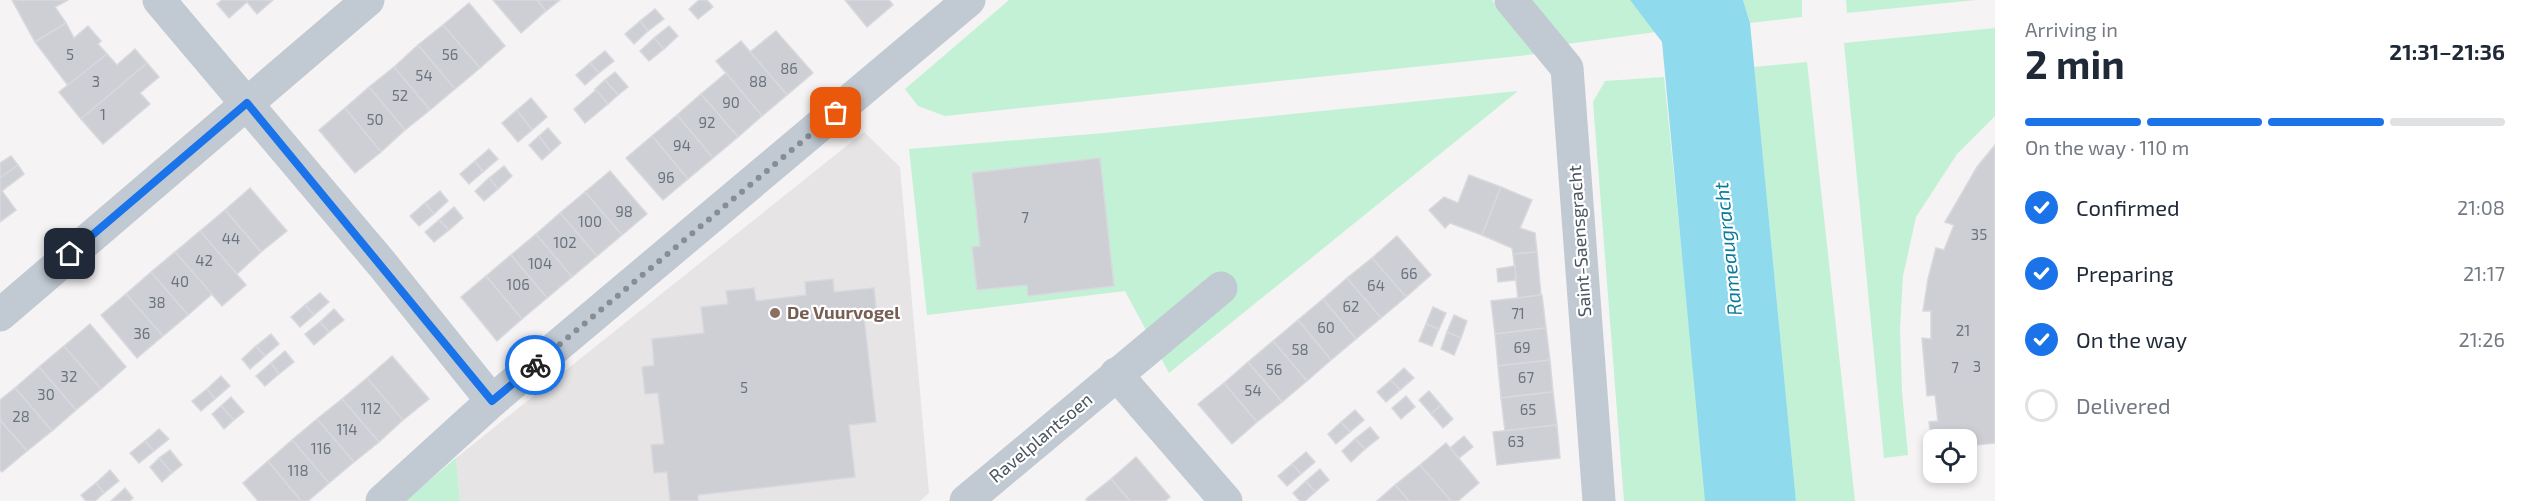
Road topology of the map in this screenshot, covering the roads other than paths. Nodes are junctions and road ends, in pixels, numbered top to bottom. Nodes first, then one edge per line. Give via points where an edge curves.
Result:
1 (159, 0) edge
2 (368, 0) edge
3 (969, 0) edge
4 (1512, 0) edge
5 (247, 103) junction
6 (1221, 288) dead end
7 (0, 315) edge
8 (1116, 374) junction
9 (492, 401) junction
10 (382, 501) edge
11 (966, 501) edge
12 (1226, 501) edge
13 (1599, 501) edge

1 - 5 street
2 - 5 street
3 - 9 street
4 - 13 street, Saint-Saensgracht via 1567,68
5 - 7 street
5 - 9 street
6 - 8 street, Ravelplantsoen
8 - 11 street, Ravelplantsoen
8 - 12 street
9 - 10 street

